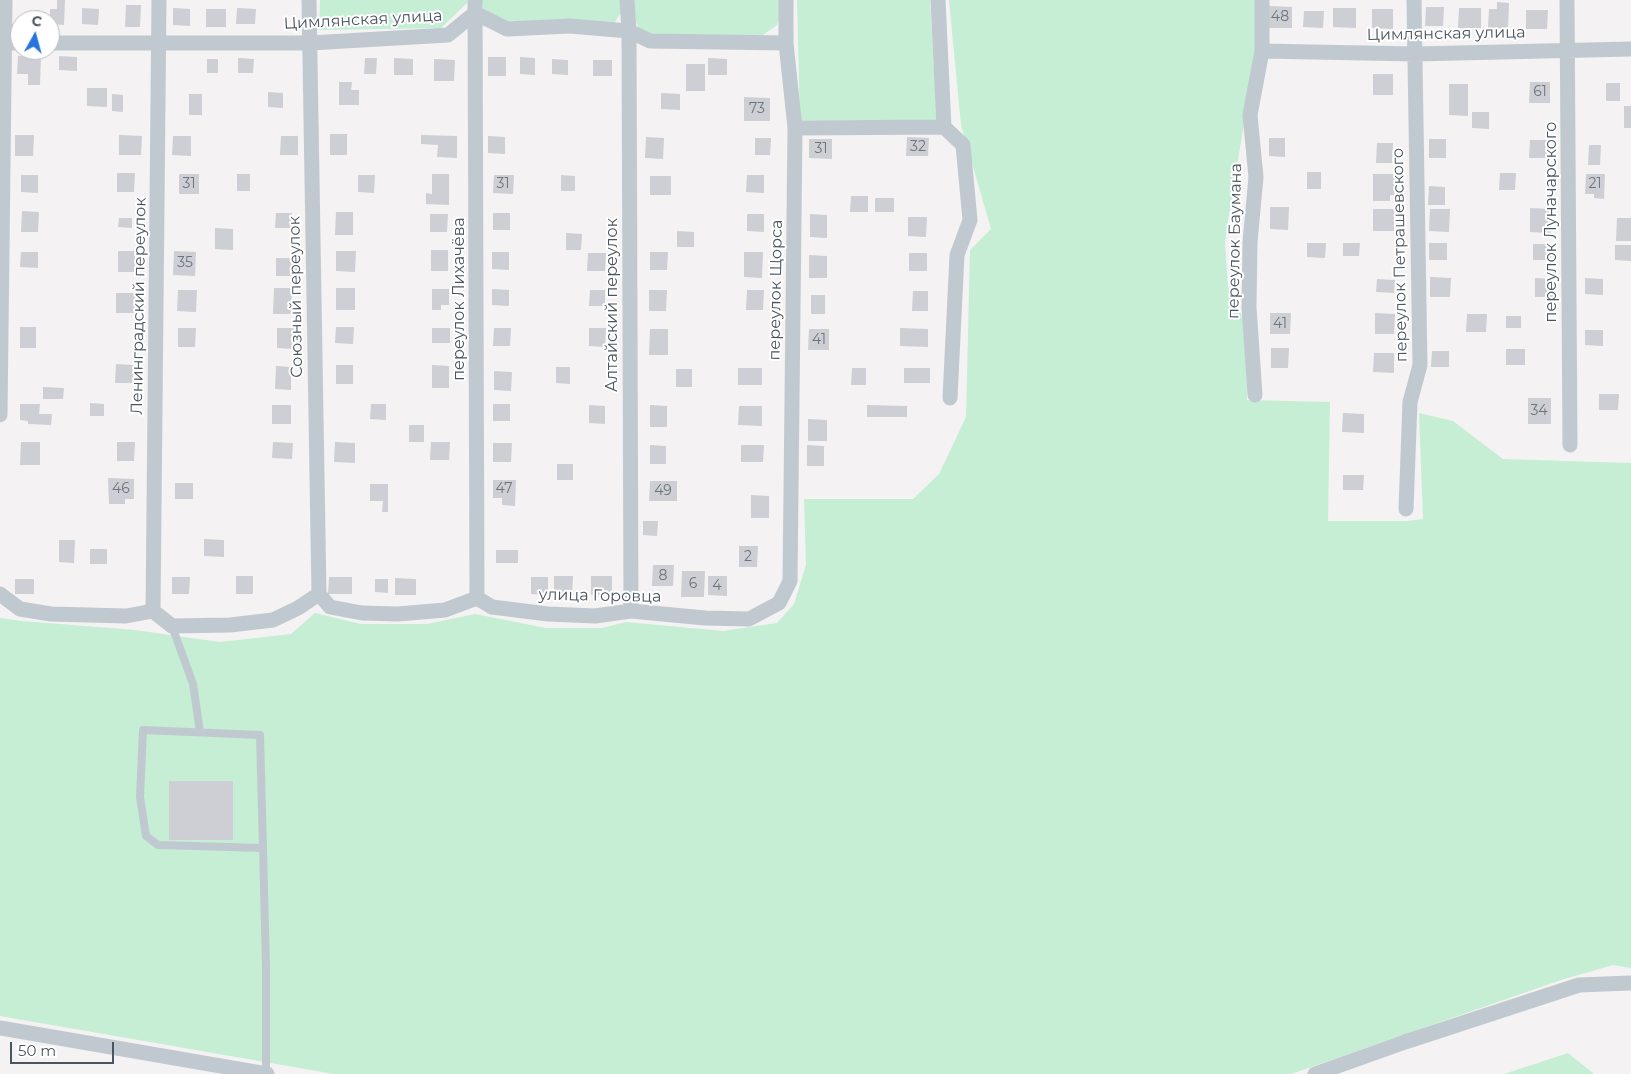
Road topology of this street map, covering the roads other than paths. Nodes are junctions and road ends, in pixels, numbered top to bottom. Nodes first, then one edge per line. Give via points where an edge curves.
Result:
1 (5, 0) edge
2 (159, 0) edge
3 (309, 0) edge
4 (627, 0) edge
5 (786, 0) edge
6 (938, 0) edge
7 (1262, 0) edge
8 (1414, 0) edge
9 (1567, 0) edge
10 (475, 6) edge
11 (629, 31) junction
12 (9, 43) edge
13 (60, 43) edge
14 (160, 43) junction
15 (310, 43) junction
16 (786, 43) junction
17 (1631, 48) edge
18 (1567, 50) junction
19 (1262, 51) junction
20 (1415, 54) junction
21 (944, 127) junction
22 (795, 128) junction
23 (1255, 395) dead end
24 (950, 398) dead end
25 (0, 415) edge
26 (1570, 445) dead end
27 (1406, 509) dead end
28 (790, 581) joint
29 (0, 594) edge
30 (319, 594) junction
31 (477, 598) junction
32 (631, 610) junction
33 (153, 612) junction
34 (172, 626) junction
35 (200, 732) junction
36 (263, 848) junction
37 (1631, 983) edge
38 (0, 1028) edge
39 (267, 1074) edge
40 (1315, 1074) edge

1 - 12 street
2 - 14 street, Ленинградский переулок
3 - 15 street, Союзный переулок
4 - 11 street, Алтайский переулок
5 - 16 street, переулок Щорса
6 - 21 street
7 - 19 street, переулок Баумана
8 - 20 street, переулок Петрашевского
9 - 18 street, переулок Луначарского
10 - 11 street via 507,29 570,26
10 - 15 street, Цимлянская улица via 448,35
10 - 31 street, переулок Лихачёва
11 - 16 street via 650,41
11 - 32 street, Алтайский переулок
12 - 25 street
13 - 14 street, Цимлянская улица
14 - 15 street, Цимлянская улица
14 - 33 street, Ленинградский переулок
15 - 30 street, Союзный переулок
16 - 22 street, переулок Щорса
17 - 18 street, Цимлянская улица
18 - 20 street, Цимлянская улица
18 - 26 street, переулок Луначарского
19 - 20 street, Цимлянская улица
19 - 23 street, переулок Баумана via 1250,115 1256,177 1249,307
20 - 27 street, переулок Петрашевского via 1420,365 1410,402
21 - 22 street
21 - 24 street via 963,145 970,220 957,256
22 - 28 street, переулок Щорса
28 - 32 street, улица Горовца via 779,603 749,619
29 - 33 street via 20,609 51,614 126,616
30 - 31 street via 330,607 398,614 445,610
30 - 34 street via 273,620
31 - 32 street, улица Горовца via 492,607 548,614 596,616
33 - 34 street
34 - 35 lane via 193,684
35 - 36 lane via 260,734
35 - 36 lane via 143,730 140,797 146,836 158,844
36 - 39 lane
37 - 40 street via 1579,985
38 - 39 street

